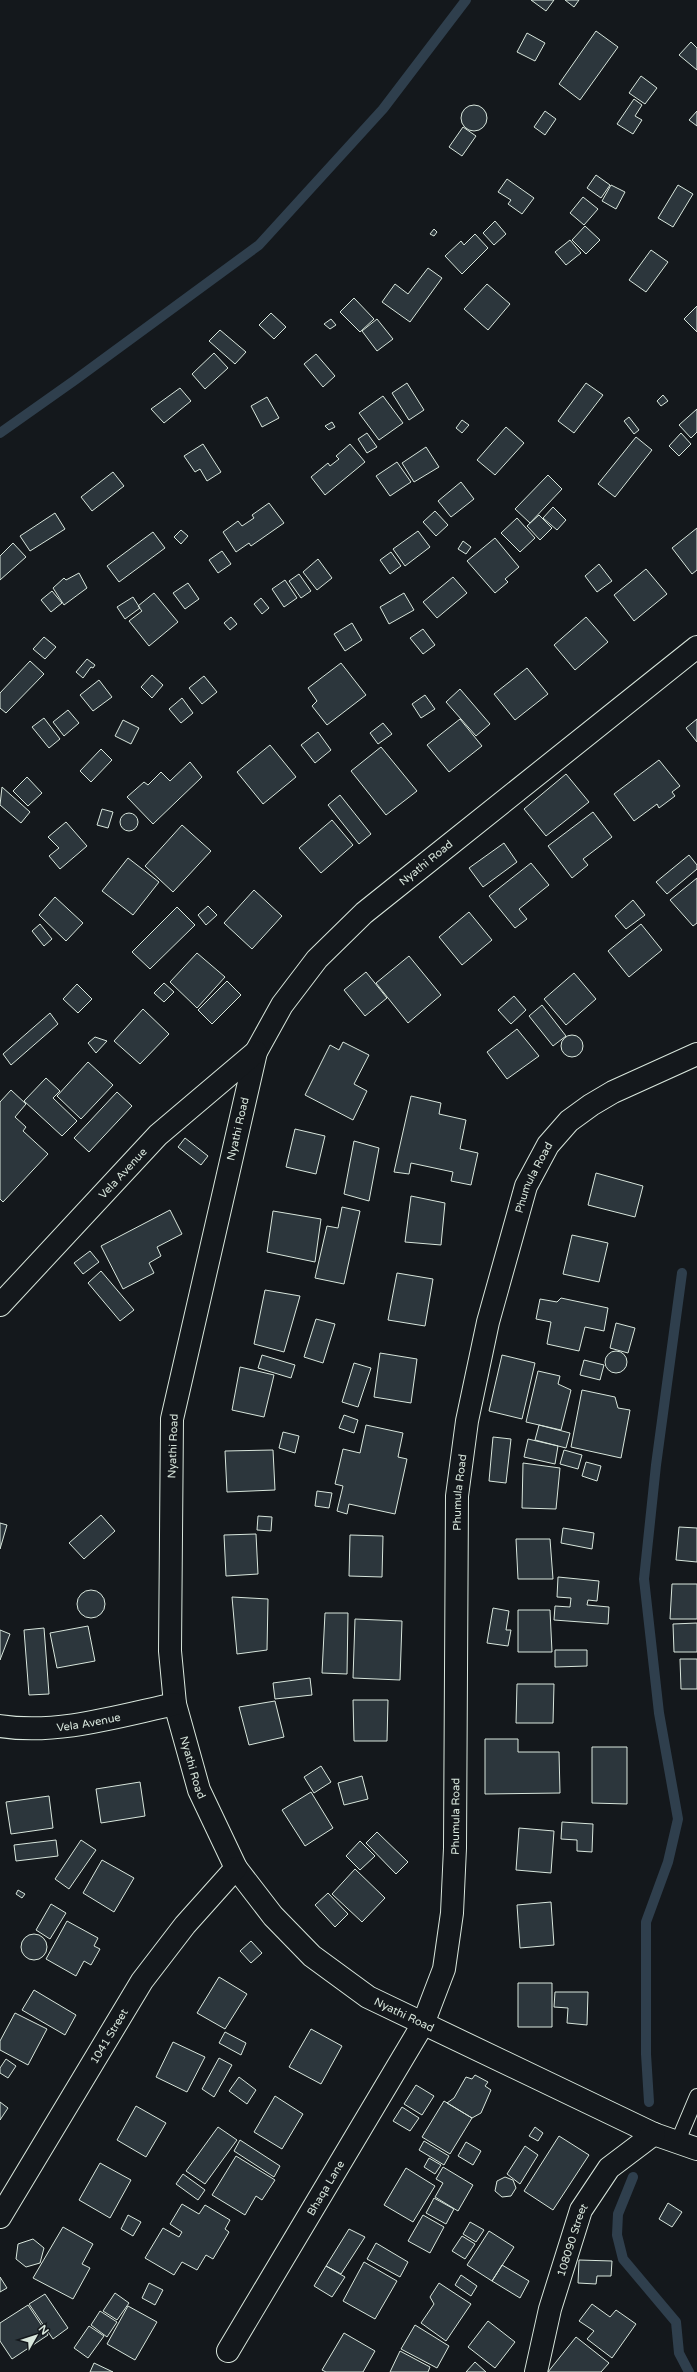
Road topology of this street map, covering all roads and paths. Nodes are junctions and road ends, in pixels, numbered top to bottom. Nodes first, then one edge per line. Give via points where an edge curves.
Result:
1 (697, 646) edge
2 (256, 1052) junction
3 (697, 1054) edge
4 (0, 1305) edge
5 (175, 1704) junction
6 (0, 1726) edge
7 (236, 1868) junction
8 (423, 2024) junction
9 (697, 2096) edge
10 (654, 2134) junction
11 (687, 2145) edge
12 (0, 2217) edge
13 (228, 2351) dead end
14 (536, 2372) edge

1 - 2 street, Nyathi Road via 364,913 317,959 282,1005
2 - 4 street, Vela Avenue via 158,1135
2 - 5 street, Nyathi Road via 172,1419 170,1650
3 - 8 street, Phumula Road via 614,1092 569,1121 548,1145 526,1186 487,1329 467,1422 457,1496 455,1848 452,1913 444,1969
5 - 6 street, Vela Avenue via 103,1720 52,1727 23,1730
5 - 7 street, Nyathi Road via 199,1790
7 - 8 street, Nyathi Road via 273,1916 312,1956 368,1997
7 - 12 street, 1041 Street via 185,1925 142,1982
8 - 10 street, Nyathi Road
8 - 13 street, Bhaqa Lane
9 - 11 lane
10 - 11 street, Nyathi Road
10 - 14 street, 108090 Street via 609,2168 581,2210 556,2288

